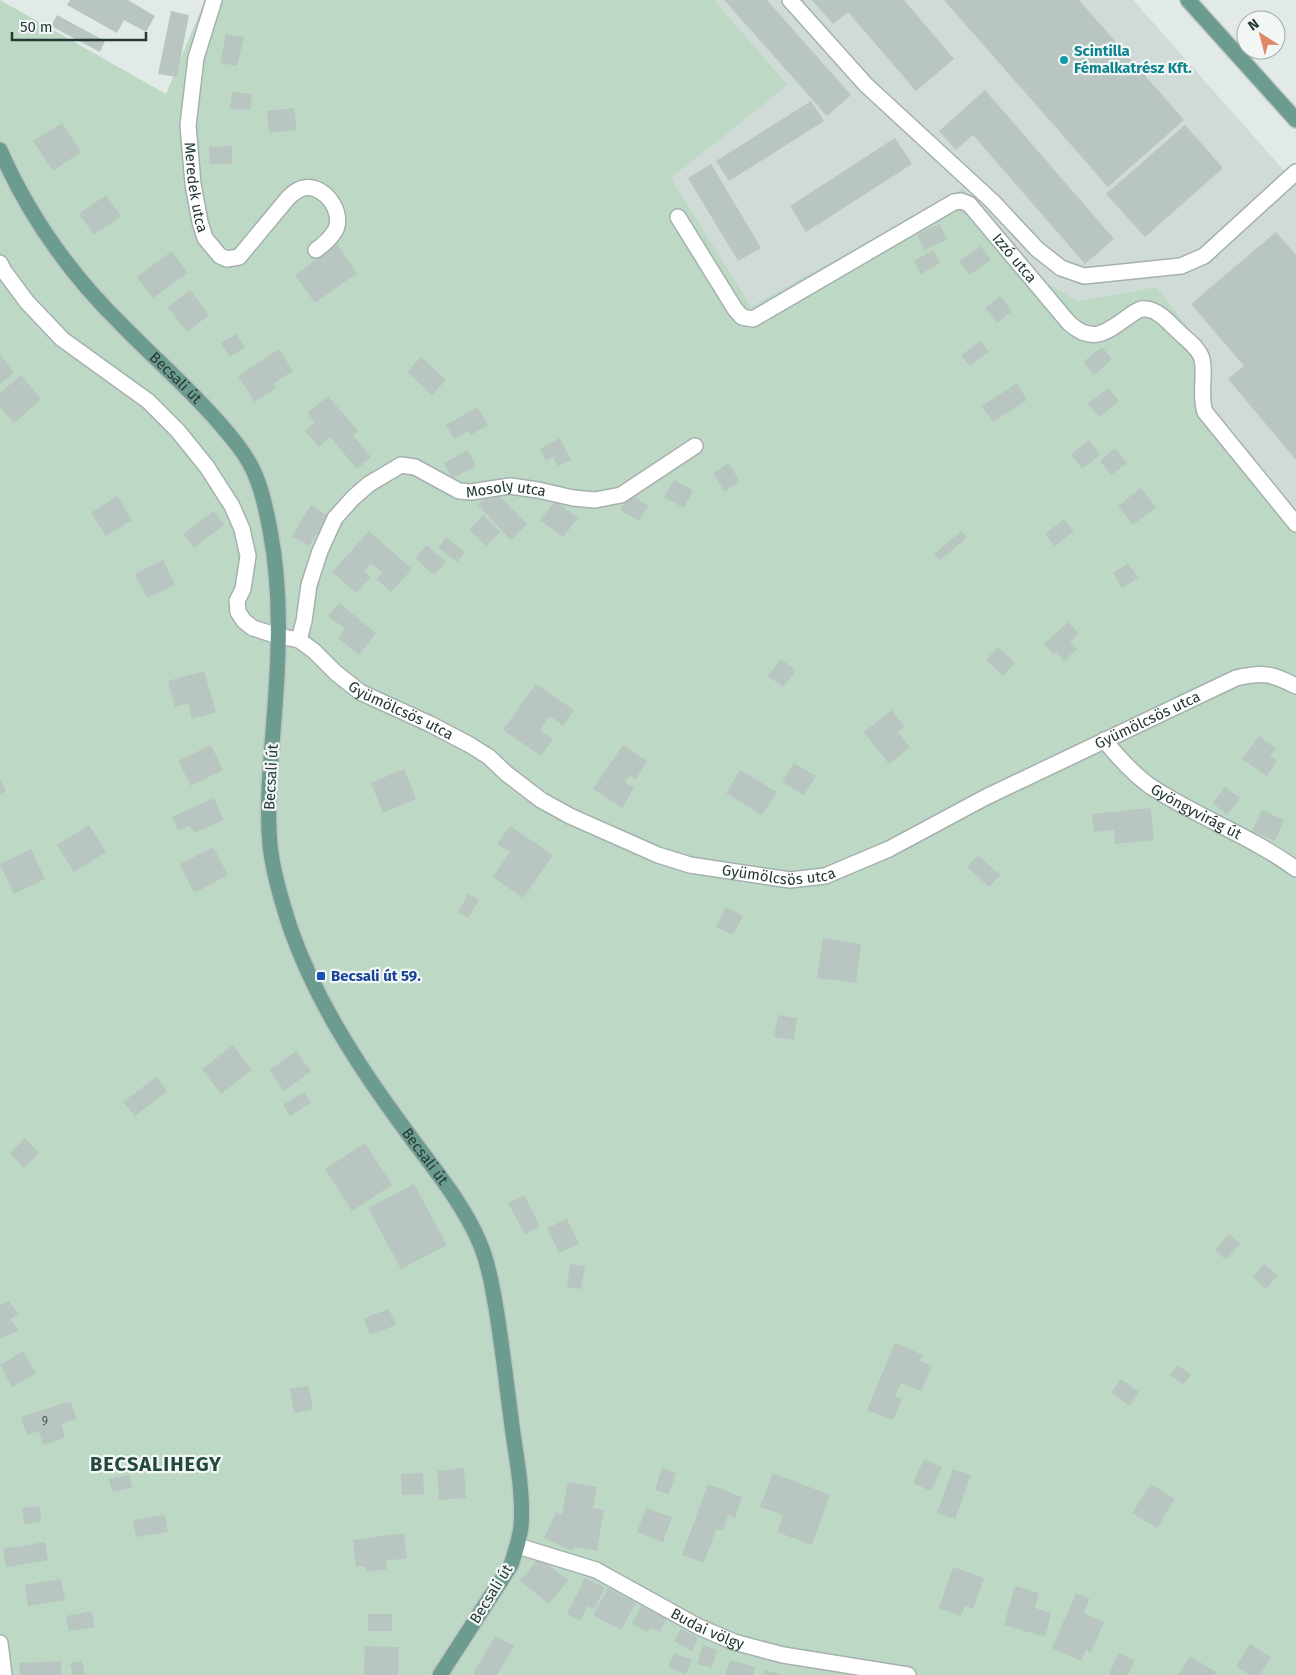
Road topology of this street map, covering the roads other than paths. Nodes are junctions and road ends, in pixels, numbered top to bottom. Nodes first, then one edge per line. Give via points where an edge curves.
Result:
1 (214, 0) edge
2 (790, 0) edge
3 (1188, 0) edge
4 (1296, 120) edge
5 (0, 150) edge
6 (1296, 172) edge
7 (678, 217) dead end
8 (316, 250) dead end
9 (0, 263) edge
10 (695, 446) dead end
11 (1296, 524) edge
12 (278, 636) junction
13 (298, 640) junction
14 (1296, 686) edge
15 (1104, 740) junction
16 (1296, 869) edge
17 (518, 1546) junction
18 (0, 1643) edge
19 (4, 1675) edge
20 (440, 1675) edge
21 (908, 1675) edge

1 - 8 street, Meredek utca via 196,58 188,125 193,184 202,230 220,256 233,259 244,252 288,198 309,188 330,198 338,216 336,230
2 - 6 street via 866,85 961,170 1037,249 1061,268 1084,276 1181,266 1204,256
3 - 4 main road
5 - 12 main road, Becsali út via 13,181 51,243 119,323 215,418 238,444 254,470 265,503 276,567
7 - 11 street, Izzó utca via 735,308 742,317 753,319 954,202 969,204 1076,330 1095,336 1105,333 1140,309 1148,309 1162,316 1197,349 1202,359 1205,412
9 - 12 street via 27,302 62,339 148,401 207,467 232,506 242,529 248,556 243,589 236,601 238,612 253,628
10 - 13 street, Mosoly utca via 621,495 595,500 510,486 459,491 415,467 401,465 369,484 336,518 320,551 309,585
12 - 13 street, Gyümölcsös utca
12 - 17 main road, Becsali út via 268,817 278,890 302,959 340,1032 478,1239 489,1271 501,1340 521,1510
13 - 15 street, Gyümölcsös utca via 360,692 470,745 540,800 570,816 658,855 690,865 790,880 825,876 889,849 986,797
14 - 15 street, Gyümölcsös utca via 1278,677 1258,673 1236,678
15 - 16 street, Gyöngyvirág út via 1128,768 1150,785 1279,856
17 - 20 main road, Becsali út via 500,1584
17 - 21 street, Budai völgy via 596,1570 699,1627 734,1642 783,1655
18 - 19 street

